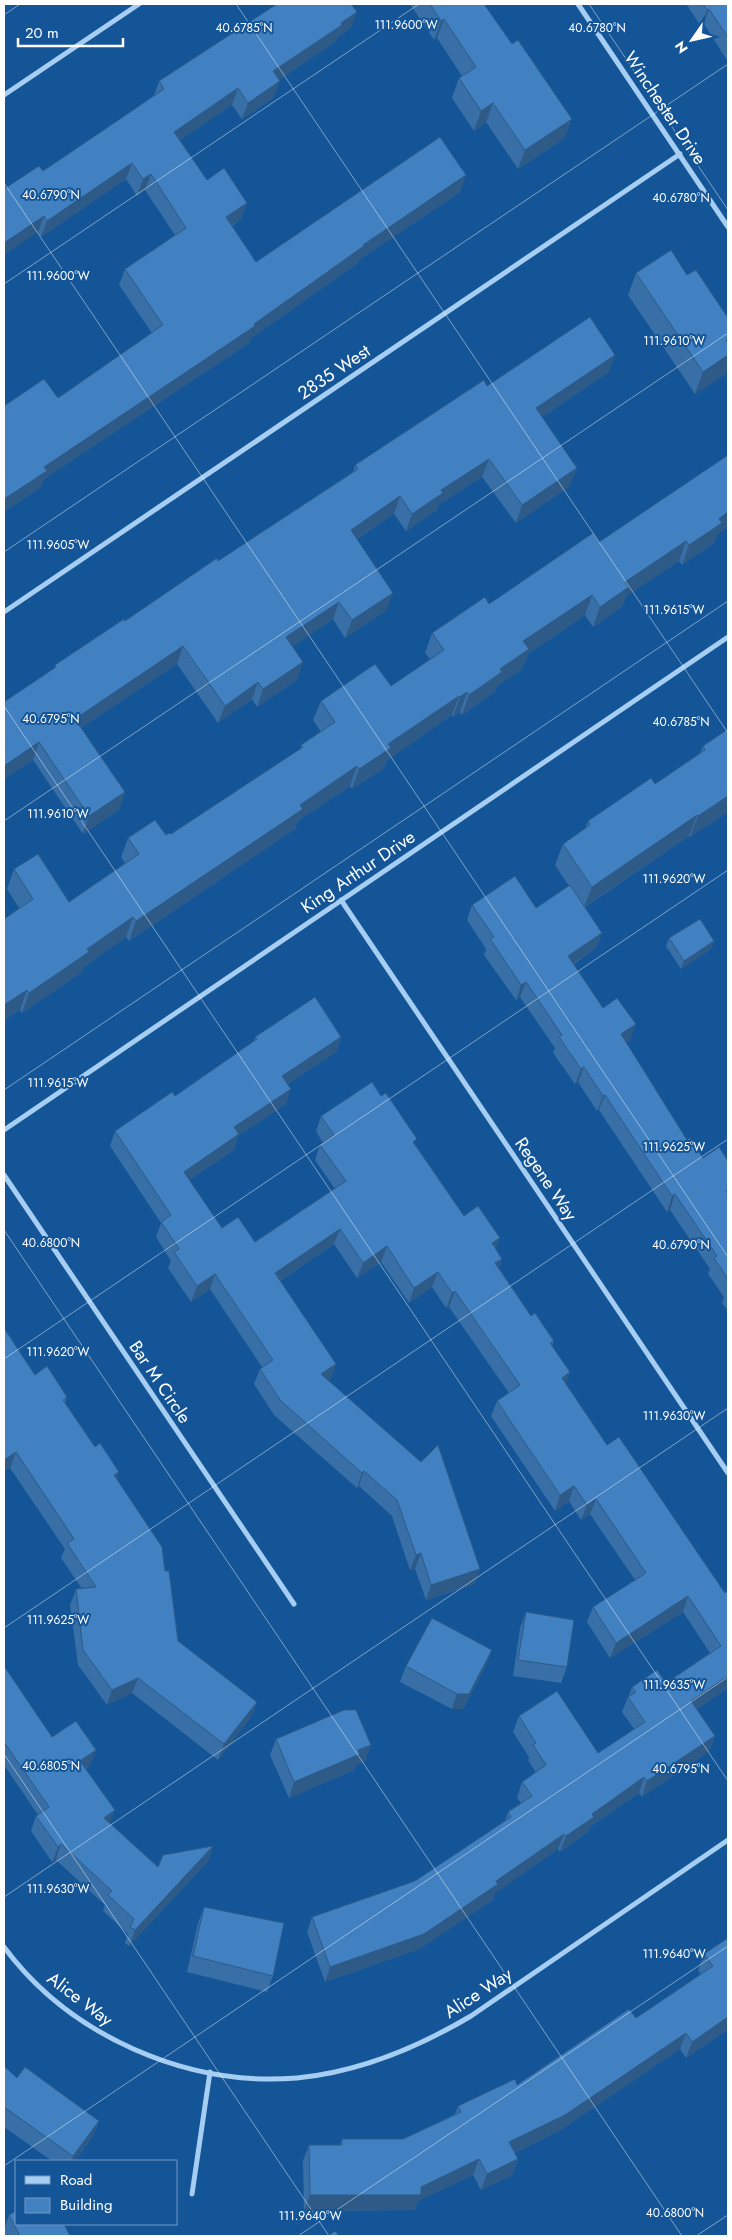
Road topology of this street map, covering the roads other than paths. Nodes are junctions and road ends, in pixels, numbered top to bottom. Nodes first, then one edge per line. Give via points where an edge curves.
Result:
1 (139, 4) edge
2 (578, 4) edge
3 (4, 96) edge
4 (680, 154) junction
5 (728, 227) edge
6 (4, 612) edge
7 (728, 637) edge
8 (341, 900) junction
9 (4, 1130) edge
10 (4, 1175) edge
11 (728, 1473) edge
12 (294, 1604) dead end
13 (728, 1840) edge
14 (4, 1947) edge
15 (210, 2072) junction
16 (192, 2194) dead end

1 - 3 street
2 - 4 street, Winchester Drive
4 - 5 street, Winchester Drive
4 - 6 street, 2835 West
7 - 8 street, King Arthur Drive
8 - 9 street, King Arthur Drive
8 - 11 street, Regene Way
10 - 12 street, Bar M Circle
13 - 15 street, Alice Way via 471,2016 409,2049 376,2062 297,2078 254,2078
14 - 15 street, Alice Way via 35,1982 96,2030 130,2048
15 - 16 street

